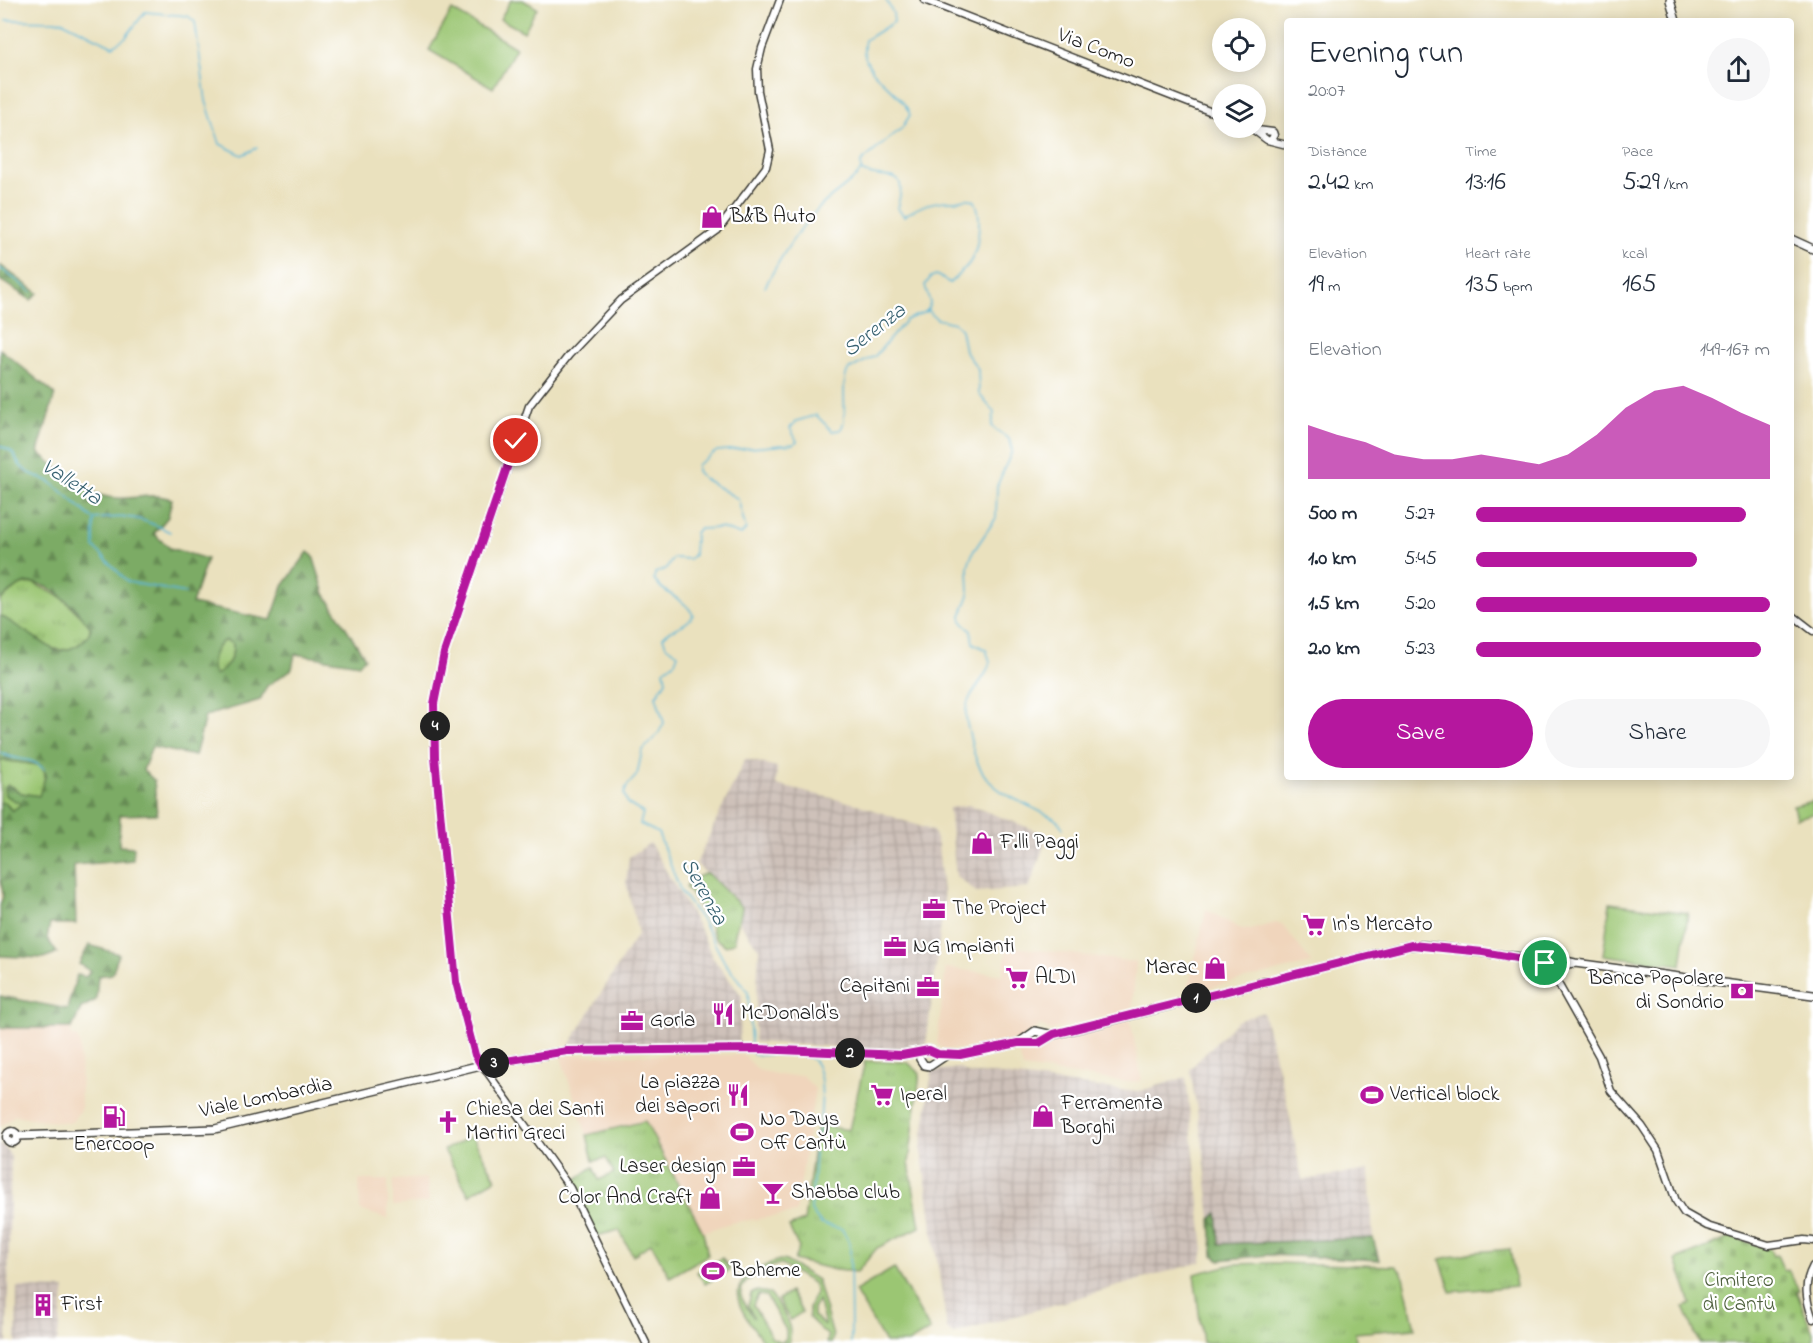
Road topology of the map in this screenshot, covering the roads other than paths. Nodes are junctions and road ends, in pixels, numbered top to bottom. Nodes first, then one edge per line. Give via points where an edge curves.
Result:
1 (780, 0) edge
2 (924, 0) edge
3 (1670, 0) edge
4 (1675, 18) edge
5 (1212, 112) edge
6 (1266, 135) edge
7 (1284, 143) edge
8 (1794, 240) edge
9 (1813, 249) edge
10 (1794, 616) edge
11 (1813, 631) edge
12 (1550, 962) junction
13 (1813, 995) edge
14 (1044, 1036) junction
15 (1033, 1039) junction
16 (924, 1052) junction
17 (902, 1055) junction
18 (935, 1057) junction
19 (921, 1059) junction
20 (481, 1065) junction
21 (4, 1136) edge
22 (1813, 1243) edge
23 (1812, 1267) edge
24 (1813, 1319) edge
25 (646, 1343) edge

1 - 20 street via 757,69 769,136 766,167 718,230 621,300 562,363 530,406 444,653 434,713 435,757 456,982
2 - 5 street, Via Como
3 - 4 main road
6 - 7 street
8 - 9 main road
10 - 11 street
12 - 13 main road
12 - 14 main road via 1412,945
12 - 22 street via 1599,1056 1611,1091 1658,1150 1676,1202 1684,1213 1707,1226 1769,1245 1804,1240
14 - 15 main road
14 - 15 main road via 1035,1031
15 - 18 main road via 980,1053
16 - 17 main road
16 - 18 main road
16 - 19 main road
17 - 19 main road
17 - 20 main road, Viale Lombardia via 756,1049 567,1051
18 - 19 main road via 927,1066
20 - 21 main road, Viale Lombardia via 215,1129 18,1136 12,1142
20 - 25 street via 570,1188
23 - 24 street via 1806,1294

